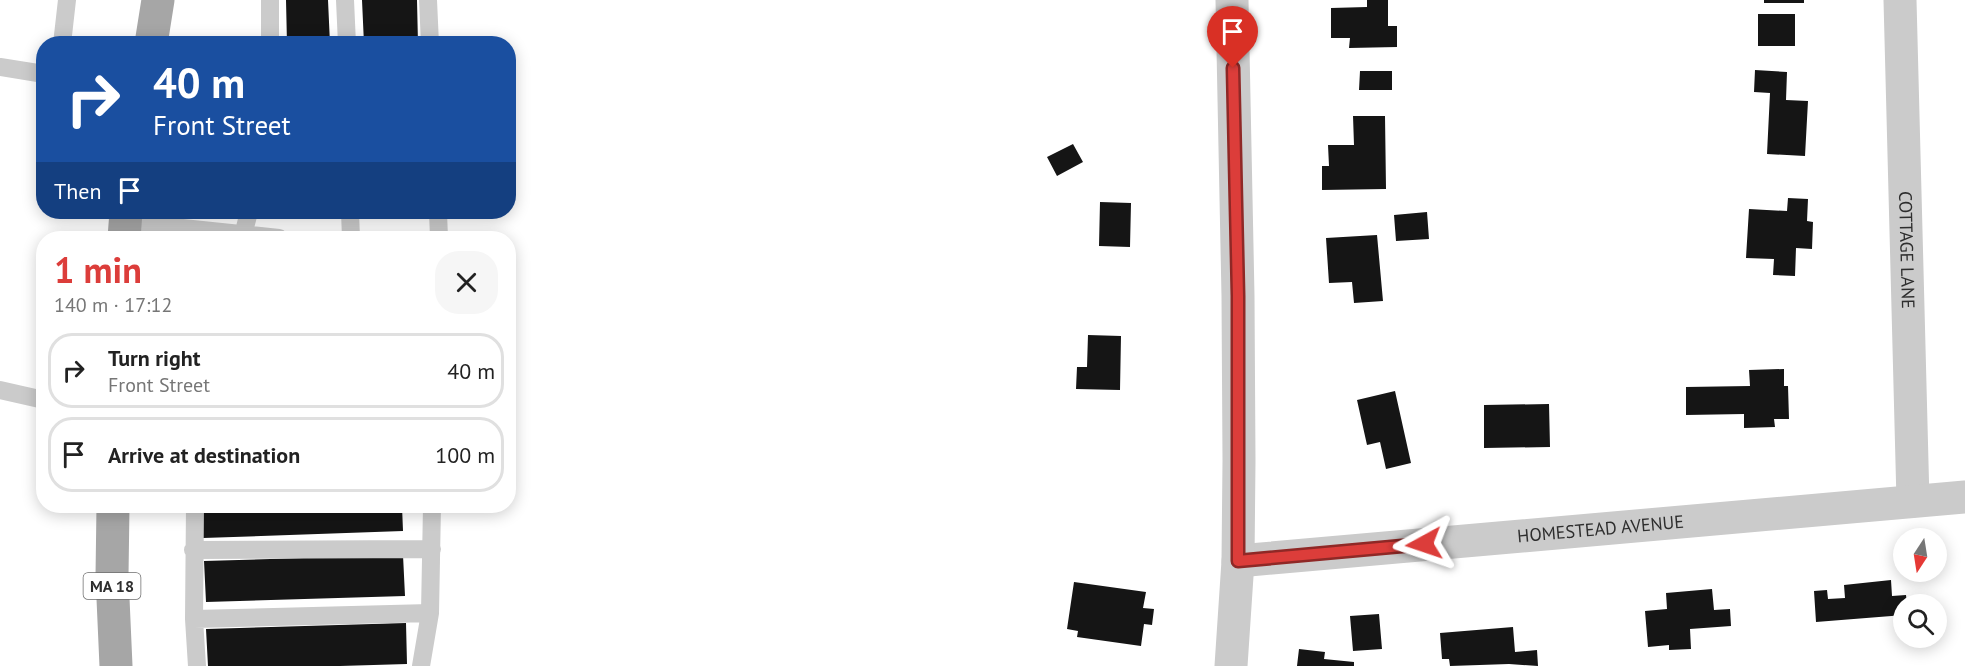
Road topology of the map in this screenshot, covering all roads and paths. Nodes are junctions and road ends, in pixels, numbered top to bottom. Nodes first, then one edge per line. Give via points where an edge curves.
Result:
1 (67, 0) edge
2 (158, 0) edge
3 (270, 0) edge
4 (345, 0) edge
5 (428, 0) edge
6 (1232, 0) edge
7 (1900, 0) edge
8 (63, 36) edge
9 (152, 36) edge
10 (270, 36) edge
11 (347, 36) edge
12 (430, 36) edge
13 (0, 67) edge
14 (36, 73) edge
15 (125, 224) edge
16 (200, 231) edge
17 (0, 390) edge
18 (36, 398) edge
19 (1965, 497) edge
20 (1913, 501) junction
21 (112, 513) edge
22 (195, 513) edge
23 (432, 513) edge
24 (432, 549) junction
25 (193, 550) junction
26 (1238, 561) junction
27 (430, 613) junction
28 (194, 619) junction
29 (116, 666) edge
30 (197, 666) edge
31 (421, 666) edge
32 (1231, 666) edge

1 - 8 lane
2 - 9 main road
3 - 10 lane
4 - 11 lane
5 - 12 lane
6 - 26 street
7 - 20 street, COTTAGE LANE
13 - 14 lane
15 - 16 lane
17 - 18 lane
19 - 20 street, HOMESTEAD AVENUE
20 - 26 street, HOMESTEAD AVENUE
21 - 29 main road, MA 18
22 - 25 lane
23 - 24 lane
24 - 25 lane
24 - 27 lane
25 - 28 lane
26 - 32 street
27 - 28 lane
27 - 31 lane
28 - 30 lane

